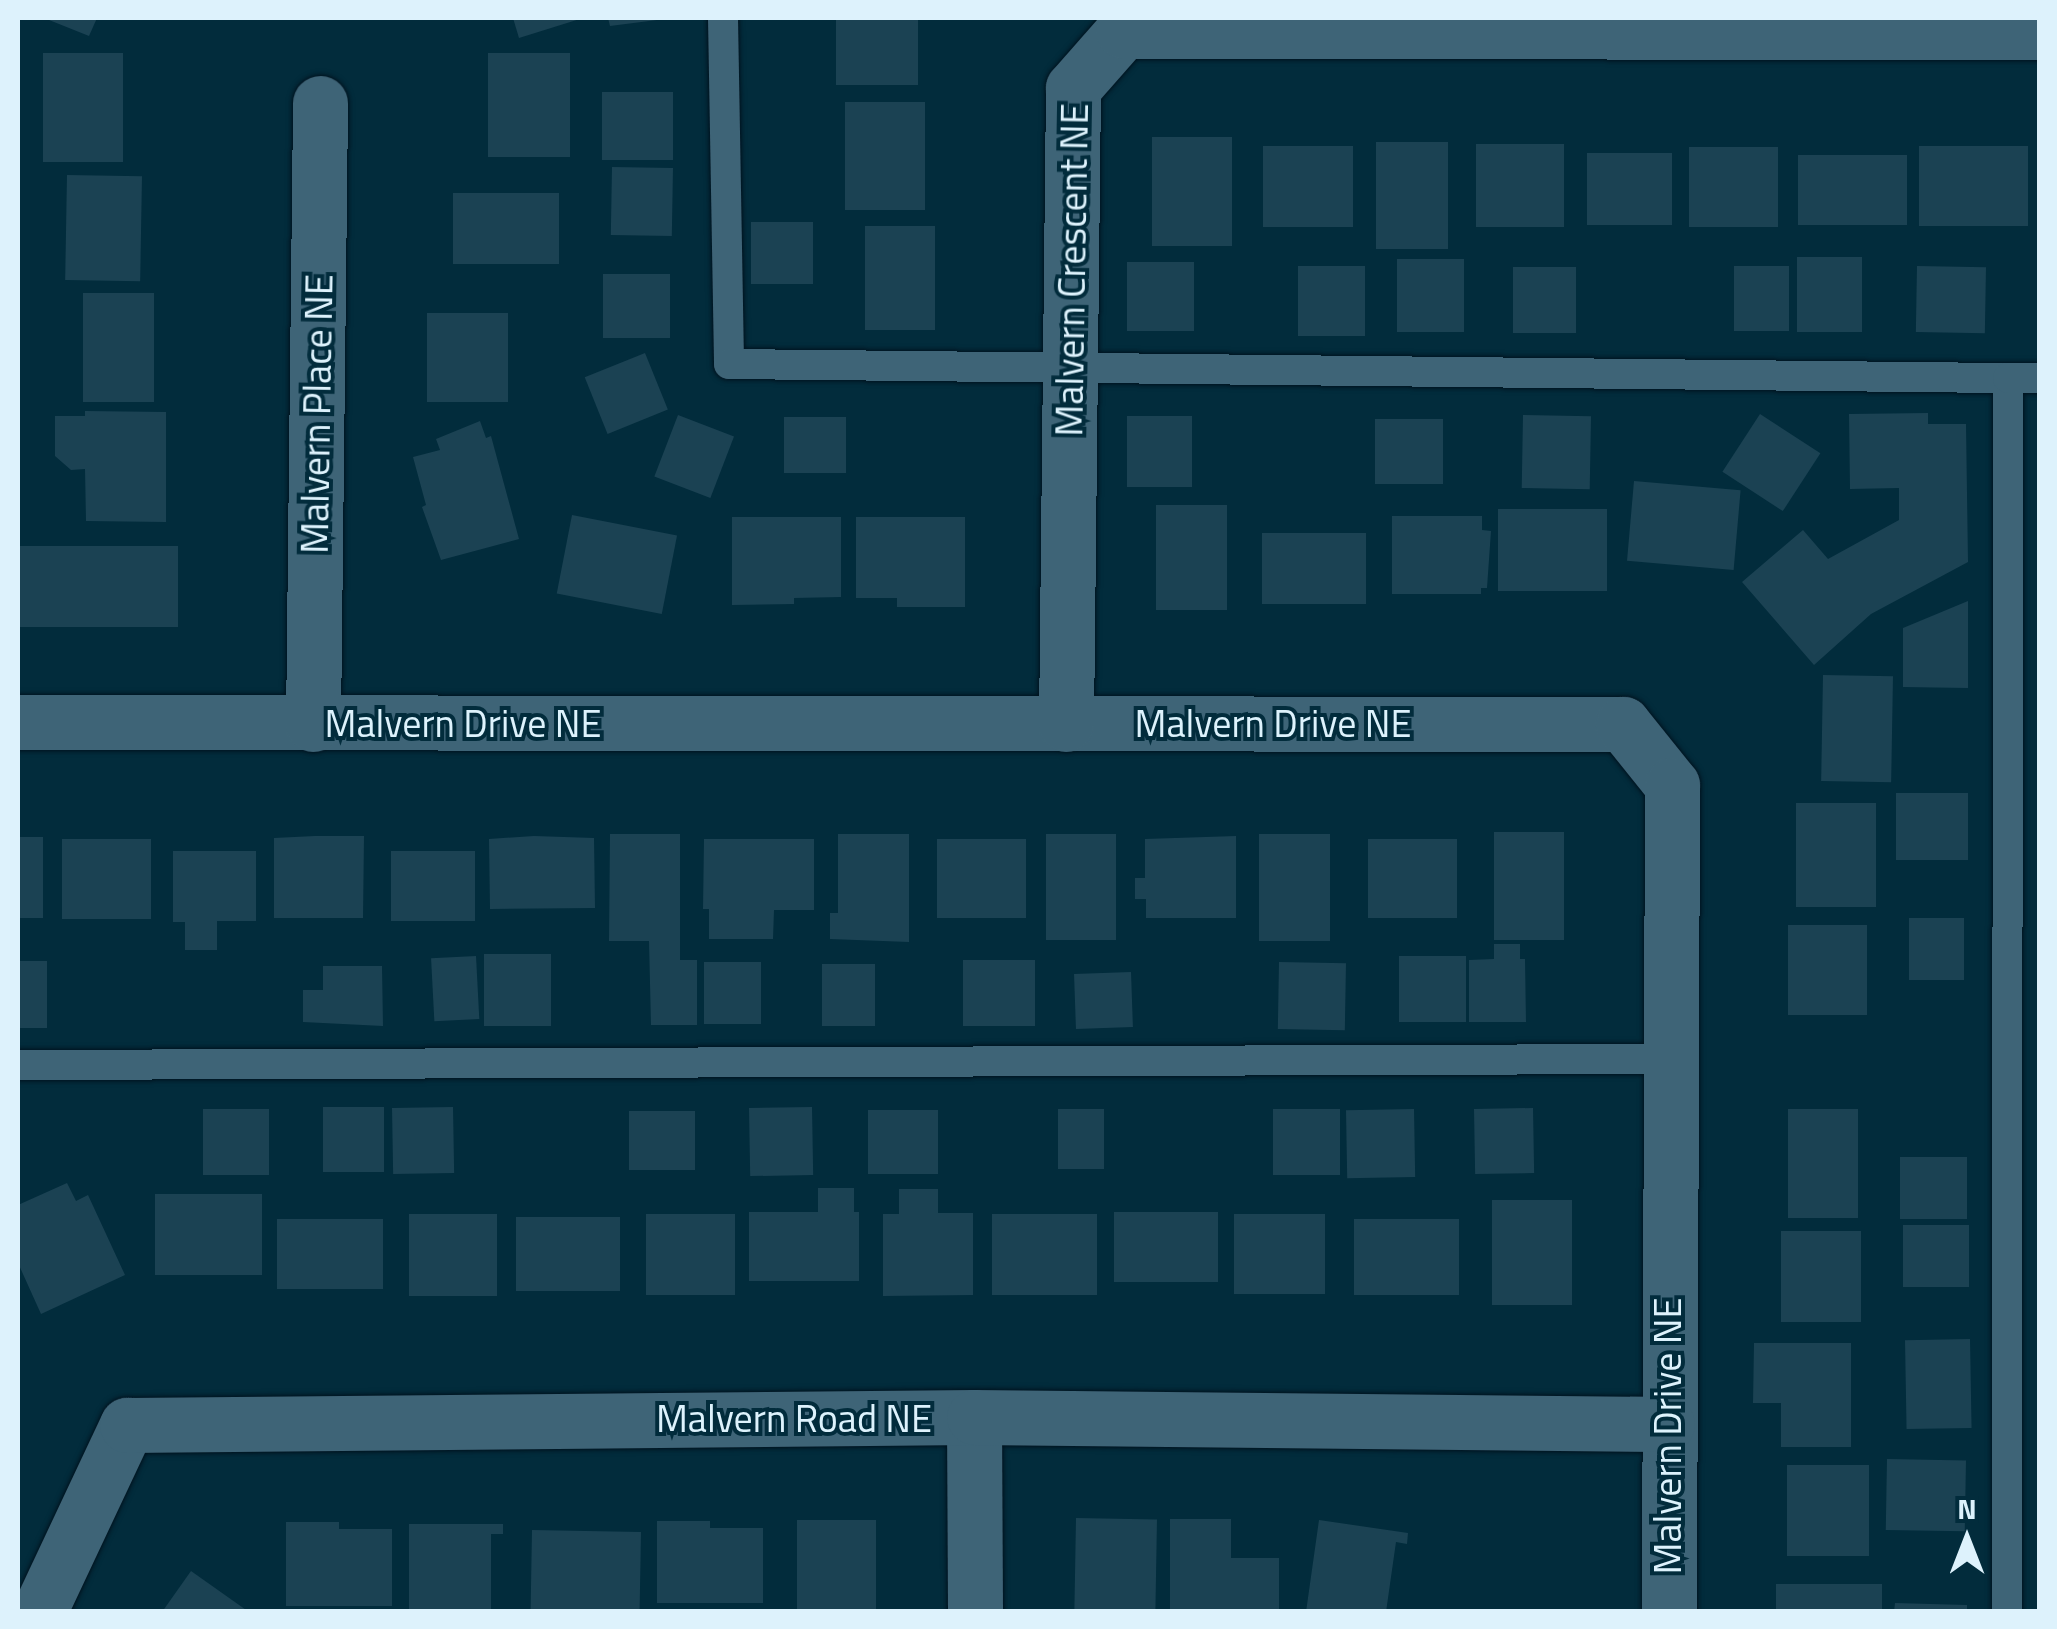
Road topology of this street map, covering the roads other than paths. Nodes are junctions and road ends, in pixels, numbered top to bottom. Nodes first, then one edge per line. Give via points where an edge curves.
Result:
1 (723, 18) edge
2 (2040, 32) edge
3 (320, 103) dead end
4 (1071, 370) junction
5 (2008, 378) junction
6 (2040, 378) edge
7 (18, 722) edge
8 (313, 724) junction
9 (1066, 724) junction
10 (1670, 1059) junction
11 (18, 1065) edge
12 (974, 1418) junction
13 (1667, 1424) junction
14 (39, 1612) edge
15 (975, 1612) edge
16 (1669, 1612) edge
17 (2007, 1612) edge

1 - 4 lane via 729,364
2 - 4 street, Malvern Crescent NE via 1123,31 1073,88
3 - 8 street, Malvern Place NE
4 - 5 lane
4 - 9 street, Malvern Crescent NE
5 - 6 lane
5 - 17 lane
7 - 8 street, Malvern Drive NE
8 - 9 street, Malvern Drive NE
9 - 10 street, Malvern Drive NE via 1623,724 1672,785
10 - 11 lane
10 - 13 street, Malvern Drive NE
12 - 13 street, Malvern Road NE
12 - 14 street, Malvern Road NE via 126,1425
12 - 15 street
13 - 16 street, Malvern Drive NE

